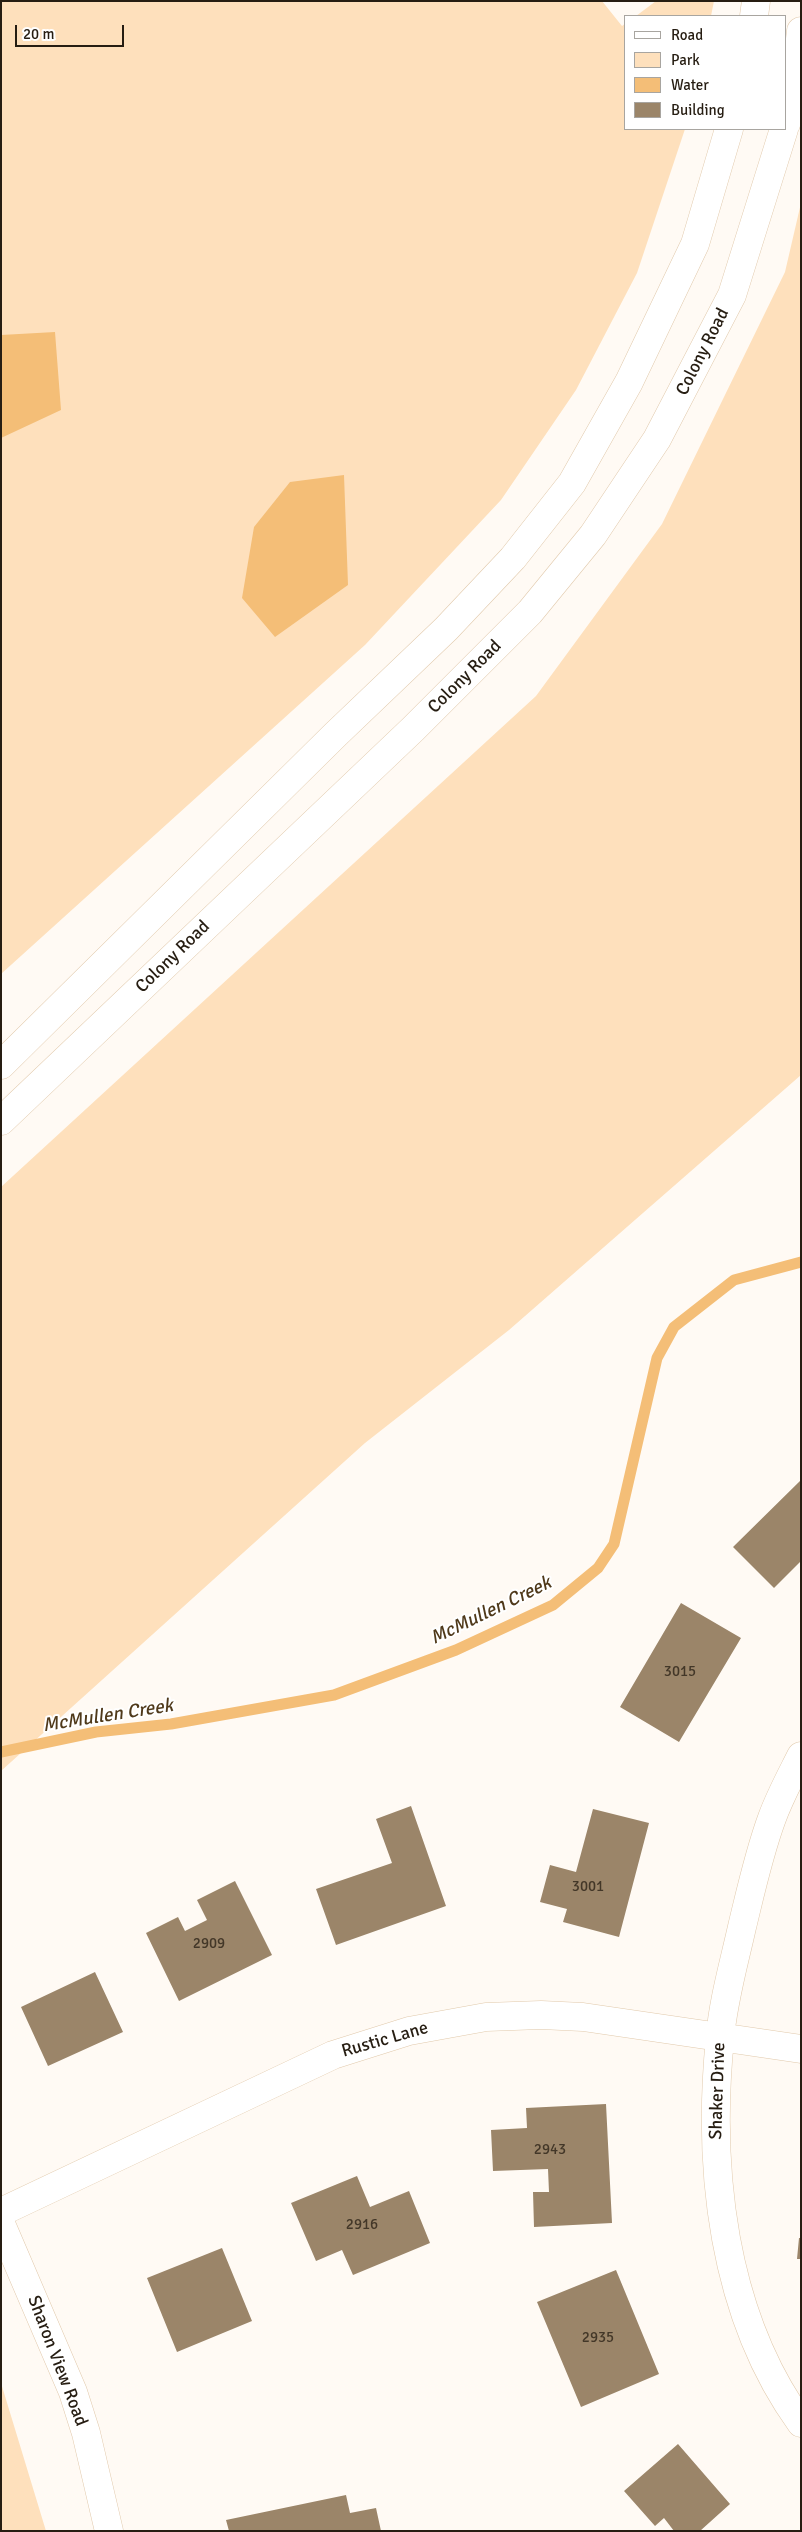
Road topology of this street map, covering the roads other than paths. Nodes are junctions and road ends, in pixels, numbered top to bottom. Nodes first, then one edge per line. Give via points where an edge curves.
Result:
1 (756, 1) edge
2 (754, 15) edge
3 (801, 31) edge
4 (787, 121) edge
5 (729, 130) edge
6 (784, 130) edge
7 (1, 1065) edge
8 (1, 1121) edge
9 (801, 1756) edge
10 (720, 2036) junction
11 (801, 2049) edge
12 (1, 2212) edge
13 (1, 2224) edge
14 (801, 2423) edge
15 (109, 2531) edge

1 - 2 main road
3 - 4 main road via 792,105
5 - 7 main road via 695,244 629,382 572,483 513,558 446,629
6 - 8 main road, Colony Road via 732,295 657,439 593,535 530,612 413,729
9 - 10 main road, Shaker Drive via 772,1816 757,1863
10 - 11 main road, Rustic Lane
10 - 12 main road, Rustic Lane via 583,2017 541,2015 486,2017 409,2031 333,2055
10 - 14 main road, Shaker Drive via 714,2124 727,2246 746,2316 760,2350
13 - 15 main road, Sharon View Road via 73,2392 86,2432

